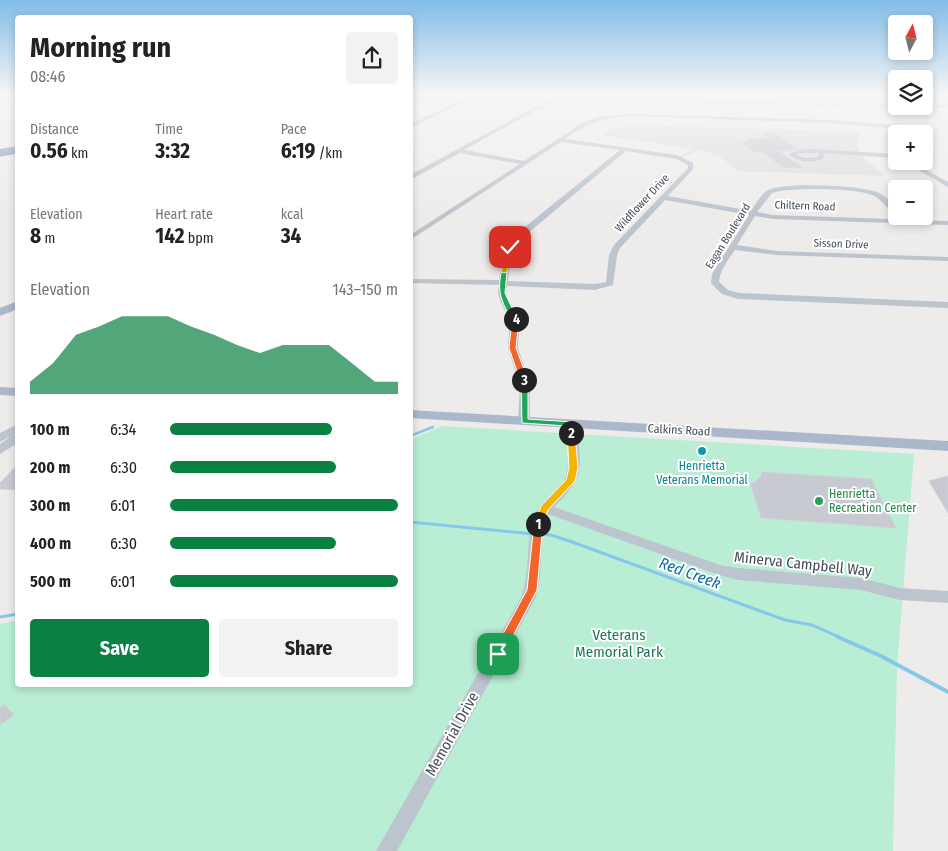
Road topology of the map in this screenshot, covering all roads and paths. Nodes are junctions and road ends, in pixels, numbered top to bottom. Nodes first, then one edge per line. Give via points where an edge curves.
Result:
1 (491, 134) edge
2 (570, 134) edge
3 (560, 140) junction
4 (15, 144) edge
5 (0, 147) edge
6 (625, 149) junction
7 (15, 151) edge
8 (459, 151) junction
9 (822, 152) dead end
10 (0, 155) edge
11 (15, 155) edge
12 (888, 156) edge
13 (525, 163) junction
14 (921, 170) edge
15 (413, 176) edge
16 (948, 177) edge
17 (936, 178) junction
18 (948, 184) edge
19 (662, 198) junction
20 (888, 204) edge
21 (754, 214) junction
22 (888, 219) edge
23 (933, 222) edge
24 (948, 223) edge
25 (413, 236) edge
26 (733, 247) junction
27 (948, 259) edge
28 (413, 281) edge
29 (502, 283) junction
30 (15, 305) edge
31 (948, 305) edge
32 (0, 312) edge
33 (0, 391) edge
34 (15, 392) edge
35 (413, 414) edge
36 (524, 421) junction
37 (571, 424) junction
38 (15, 429) edge
39 (0, 438) edge
40 (15, 439) edge
41 (948, 446) edge
42 (0, 450) edge
43 (542, 514) junction
44 (948, 597) edge
45 (386, 851) edge

1 - 8 street
2 - 3 street
3 - 6 street, Wildflower Drive
3 - 13 street
4 - 5 highway
6 - 19 street, Wildflower Drive via 690,162 691,168
6 - 29 street via 513,242 507,253
7 - 10 highway
8 - 13 street
8 - 15 street
9 - 12 street
10 - 11 highway
13 - 25 street
14 - 17 street
16 - 17 street
17 - 18 street
19 - 21 street, Chiltern Road
19 - 29 street, Wildflower Drive via 617,247 608,285
20 - 21 street, Eagan Boulevard via 868,192 778,189 769,193
21 - 22 street, Chiltern Road
21 - 26 street, Eagan Boulevard
23 - 24 street, Chiltern Road
26 - 27 street, Sisson Drive via 784,253
26 - 31 street, Eagan Boulevard via 715,280 720,289 732,294
28 - 29 street, Wildflower Drive
29 - 36 street via 505,303 516,319 513,348 525,385
30 - 32 main road
33 - 34 main road
35 - 36 main road, Calkins Road
36 - 37 main road, Calkins Road
37 - 41 main road, Calkins Road
37 - 43 street via 574,468 571,481
38 - 39 street
40 - 42 street
43 - 44 street, Minerva Campbell Way via 738,574 861,584 900,594
43 - 45 street, Memorial Drive via 528,599

